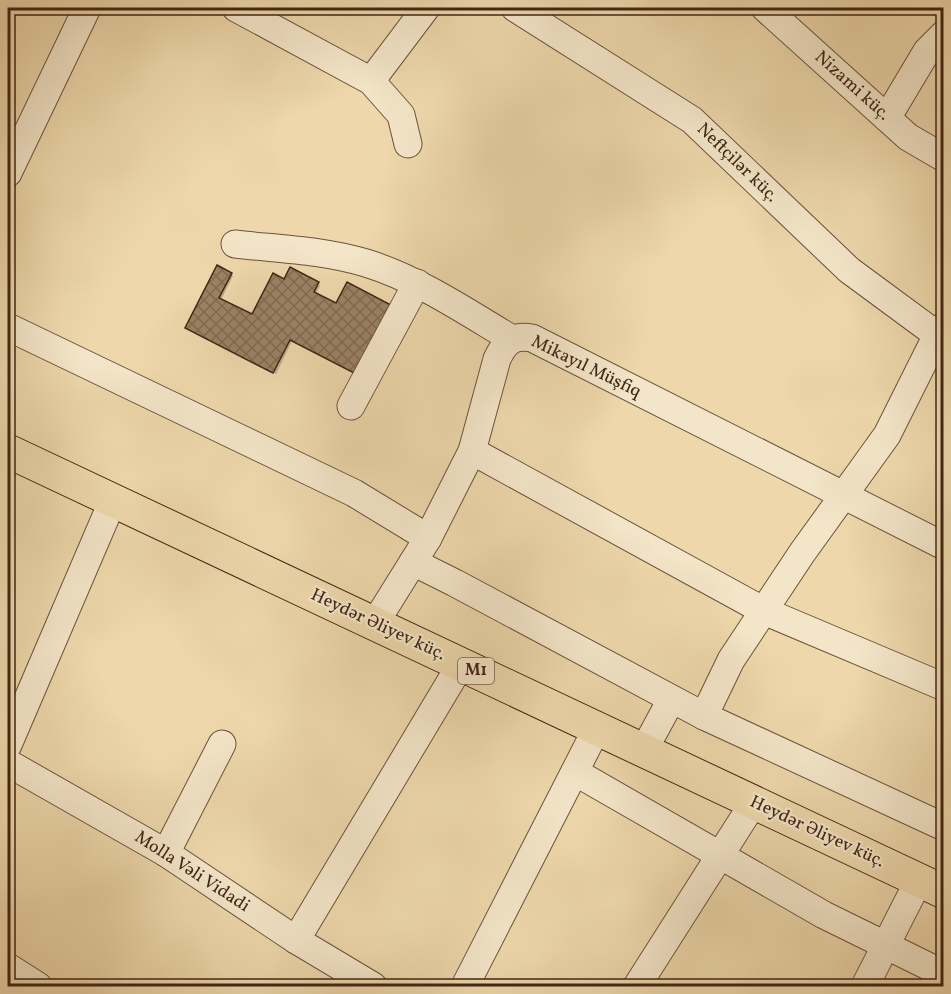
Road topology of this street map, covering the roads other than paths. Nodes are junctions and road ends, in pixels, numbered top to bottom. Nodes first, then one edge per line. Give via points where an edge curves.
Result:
1 (87, 8) edge
2 (236, 8) edge
3 (426, 8) edge
4 (515, 8) edge
5 (765, 8) edge
6 (944, 34) edge
7 (371, 81) junction
8 (887, 118) junction
9 (408, 144) dead end
10 (944, 158) edge
11 (8, 173) edge
12 (235, 244) dead end
13 (417, 284) junction
14 (8, 327) edge
15 (941, 334) edge
16 (512, 339) junction
17 (351, 406) dead end
18 (8, 450) edge
19 (472, 452) junction
20 (845, 496) junction
21 (113, 500) junction
22 (428, 538) junction
23 (944, 546) edge
24 (413, 562) junction
25 (764, 610) junction
26 (375, 623) junction
27 (461, 664) junction
28 (944, 687) edge
29 (671, 700) junction
30 (704, 716) junction
31 (597, 728) junction
32 (222, 744) dead end
33 (8, 745) edge
34 (644, 750) junction
35 (8, 763) edge
36 (574, 772) junction
37 (754, 802) junction
38 (943, 827) edge
39 (166, 853) junction
40 (720, 856) junction
41 (931, 886) edge
42 (296, 940) junction
43 (885, 945) junction
44 (8, 967) edge
45 (944, 974) edge
46 (38, 987) edge
47 (373, 987) edge
48 (465, 987) edge
49 (637, 987) edge
50 (864, 987) edge

1 - 11 street
2 - 7 street
3 - 7 street
4 - 15 street, Neftçilər küç. via 692,120 849,270
5 - 8 street, Nizami küç.
6 - 8 street via 927,51
7 - 9 street via 401,115
8 - 10 street, Nizami küç.
12 - 13 street via 322,253 367,263
13 - 16 street
13 - 17 street
14 - 22 street via 354,493
15 - 20 street via 887,435
16 - 19 street, Mikayıl Müşfiq via 497,360
16 - 20 street, Mikayıl Müşfiq via 532,338
18 - 21 main road, Heydər Əliyev küç. / M1
19 - 22 street, Mikayıl Müşfiq
19 - 25 street
20 - 23 street, Mikayıl Müşfiq
20 - 25 street
21 - 26 main road, Heydər Əliyev küç. / M1
21 - 33 street
22 - 24 street, Mikayıl Müşfiq
24 - 26 street, Mikayıl Müşfiq
24 - 29 street
25 - 28 street
25 - 30 street via 732,660
26 - 27 main road, Heydər Əliyev küç. / M1
27 - 31 main road, Heydər Əliyev küç. / M1
27 - 42 street
29 - 30 street
29 - 34 street
30 - 38 street
31 - 34 main road, Heydər Əliyev küç. / M1
31 - 36 street
32 - 39 street
34 - 37 main road, Heydər Əliyev küç. / M1
35 - 39 street, Molla Vəli Vidadi
36 - 40 street
36 - 48 street
37 - 40 street
37 - 41 main road, Heydər Əliyev küç. / M1
39 - 42 street, Molla Vəli Vidadi
40 - 43 street
40 - 49 street
41 - 43 street
42 - 47 street, Molla Vəli Vidadi
43 - 45 street
43 - 50 street
44 - 46 street

